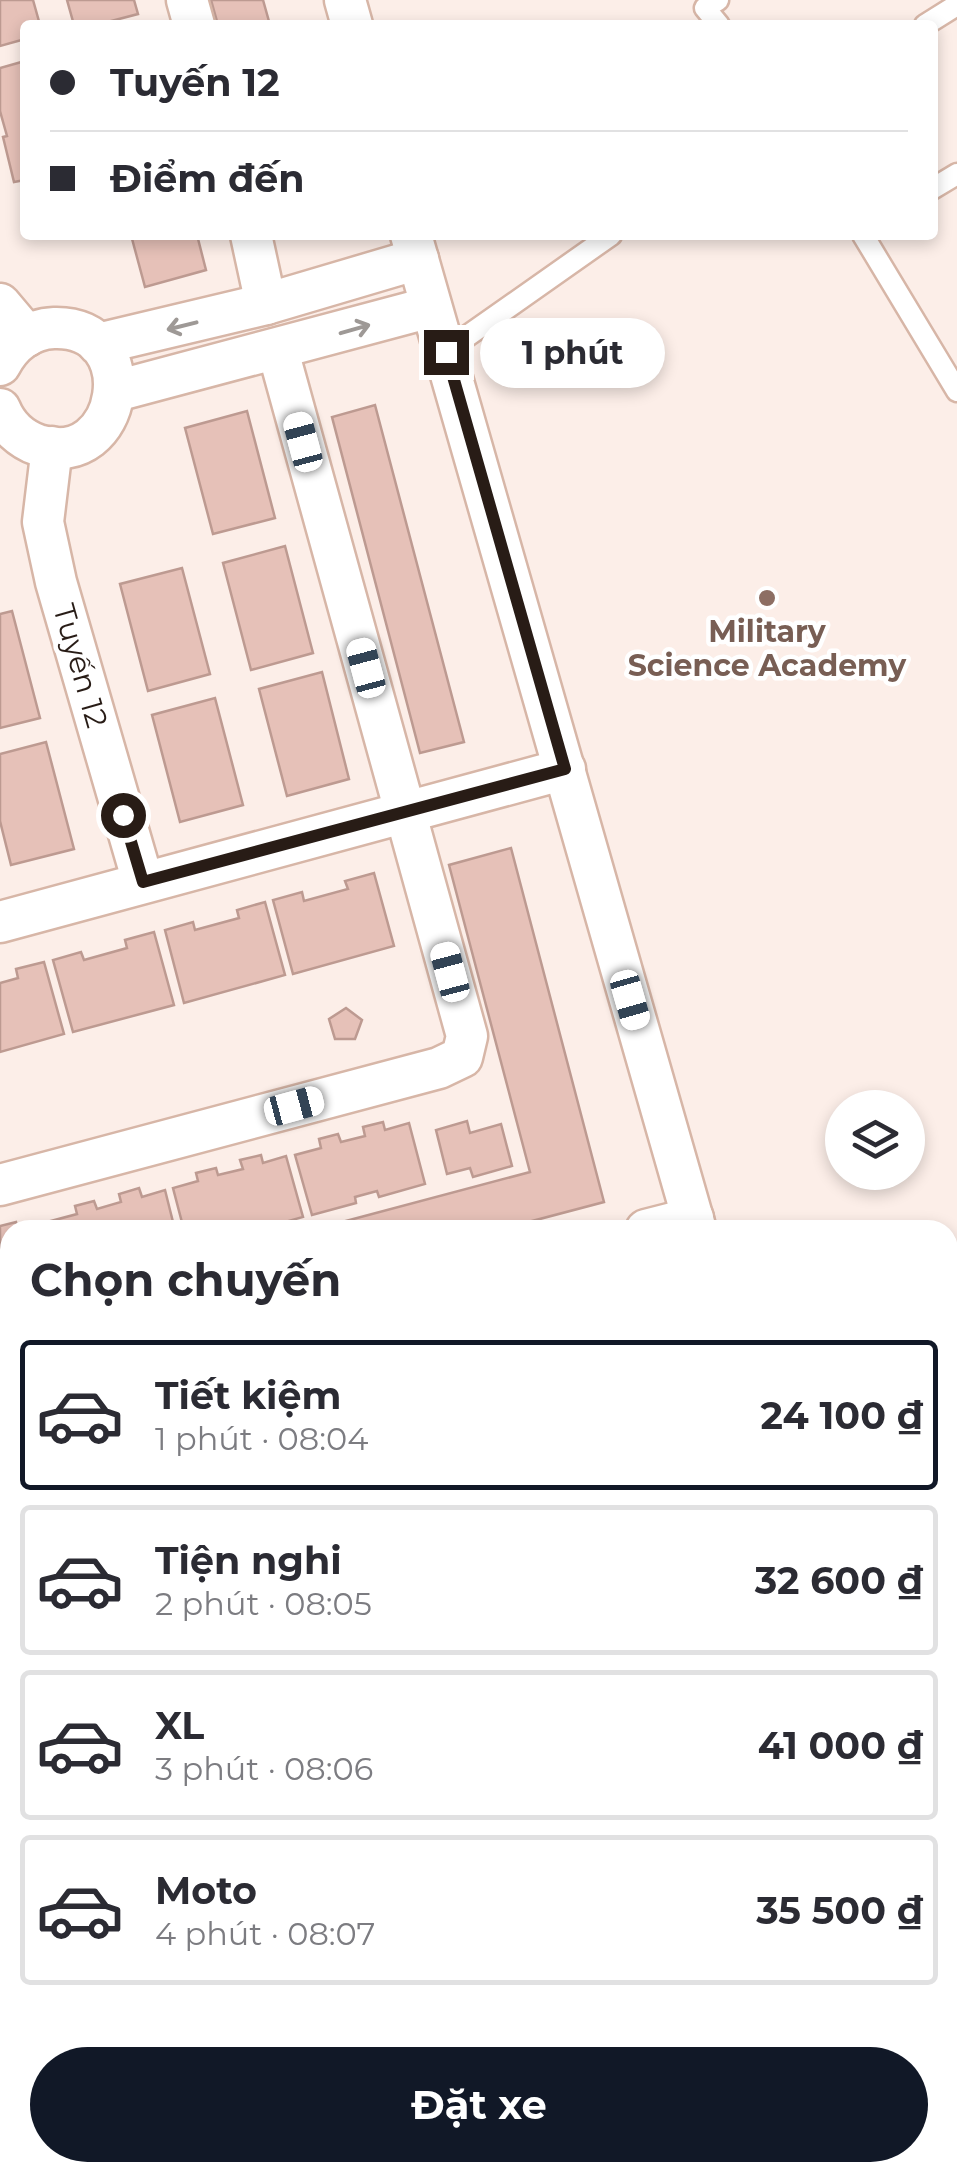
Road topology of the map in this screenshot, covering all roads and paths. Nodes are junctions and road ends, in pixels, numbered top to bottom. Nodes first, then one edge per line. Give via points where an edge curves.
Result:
1 (718, 0) edge
2 (957, 5) edge
3 (715, 20) edge
4 (933, 20) edge
5 (253, 240) edge
6 (603, 240) edge
7 (866, 240) edge
8 (415, 247) edge
9 (0, 304) edge
10 (266, 304) junction
11 (431, 307) junction
12 (28, 336) junction
13 (98, 344) junction
14 (278, 351) junction
15 (446, 352) junction
16 (0, 365) edge
17 (116, 391) junction
18 (957, 391) edge
19 (0, 409) edge
20 (52, 447) junction
21 (565, 769) junction
22 (406, 814) junction
23 (143, 882) junction
24 (0, 922) edge
25 (0, 1185) edge
26 (693, 1220) edge

1 - 3 lane via 705,8
2 - 4 lane
5 - 10 street
6 - 15 lane
7 - 18 lane
8 - 10 street
8 - 11 street
9 - 12 street
10 -> 13 street
14 -> 11 street
11 - 15 street
12 - 13 street via 68,329
12 - 16 street
13 - 17 street
14 - 17 street
14 - 22 street
15 - 21 street
17 - 20 street via 92,435
19 - 20 street via 27,440
20 - 23 street, Tuyến 12 via 46,537
21 - 22 street
21 - 26 street
22 - 23 street
22 - 25 street via 467,1036 462,1057
23 - 24 street

